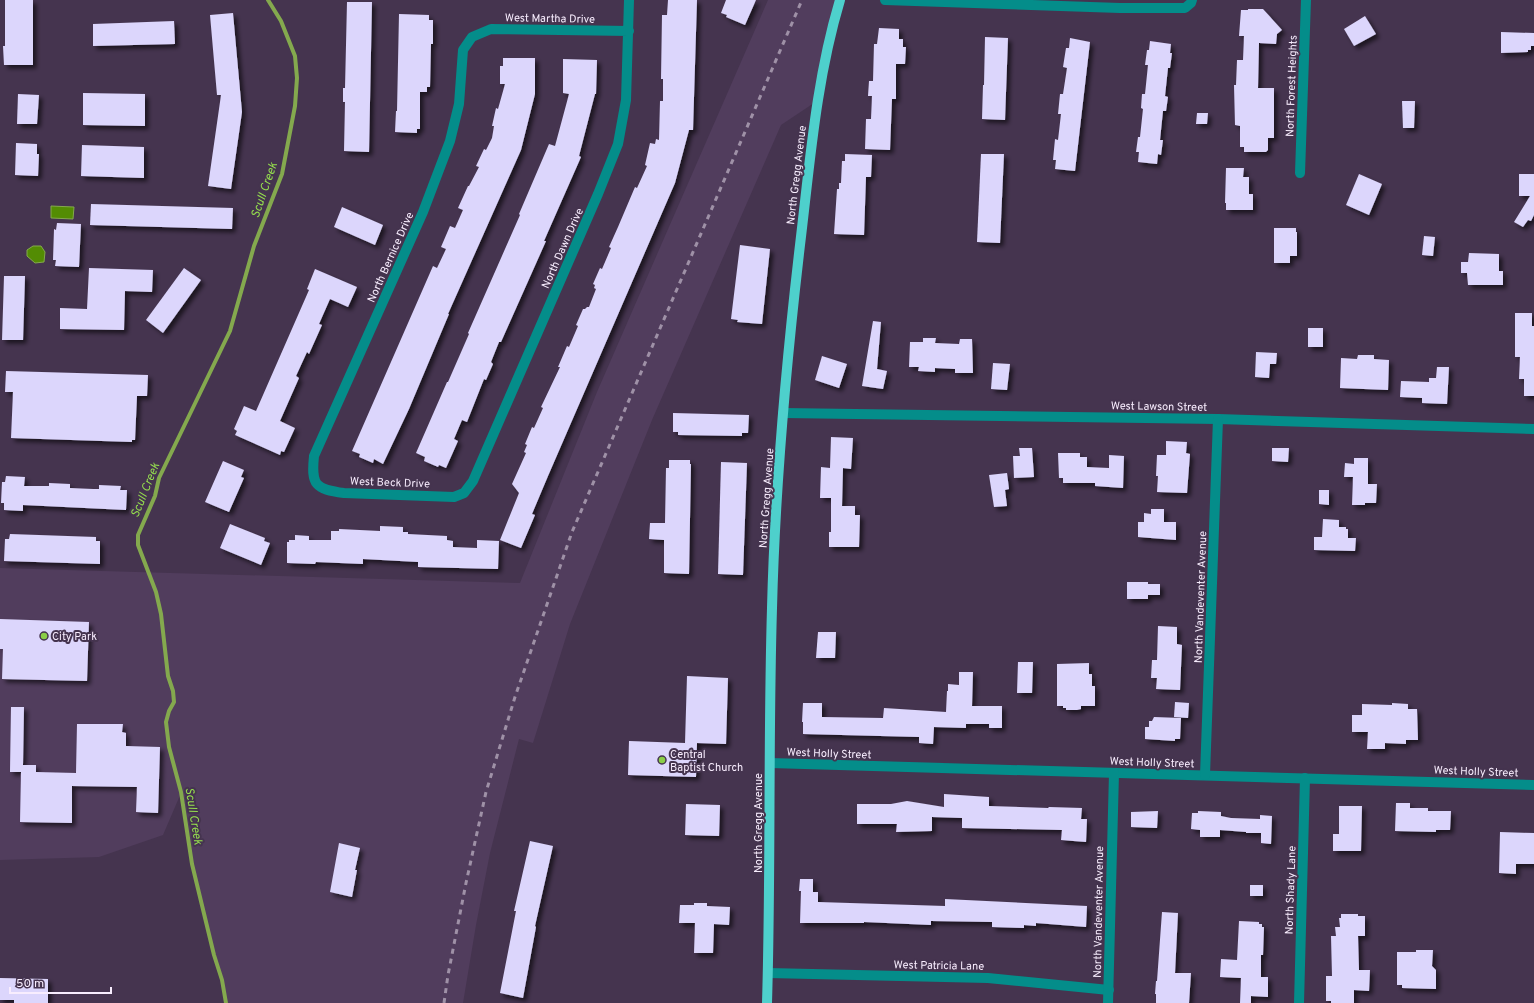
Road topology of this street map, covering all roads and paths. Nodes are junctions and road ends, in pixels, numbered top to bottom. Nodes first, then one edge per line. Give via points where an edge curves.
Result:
1 (629, 0) edge
2 (840, 0) edge
3 (885, 0) edge
4 (1306, 0) edge
5 (1192, 2) edge
6 (629, 31) junction
7 (472, 37) joint
8 (1300, 173) dead end
9 (784, 413) junction
10 (1218, 419) junction
11 (1534, 429) edge
12 (315, 483) joint
13 (464, 492) joint
14 (770, 763) junction
15 (1114, 773) junction
16 (1205, 776) junction
17 (1305, 778) junction
18 (1534, 785) edge
19 (768, 973) junction
20 (1108, 990) junction
21 (767, 1003) edge
22 (1108, 1003) edge
23 (1299, 1003) edge

1 - 6 street, North Dawn Drive
2 - 9 main road, North Gregg Avenue via 817,101 790,328
3 - 5 street via 1120,8 1185,8
4 - 8 street, North Forest Heights
6 - 7 street, West Martha Drive via 490,29
6 - 13 street, North Dawn Drive via 626,100 618,144 476,474
7 - 12 street, North Bernice Drive via 463,50 459,104 450,141 423,212 314,456 312,472
9 - 10 street, West Lawson Street
9 - 14 main road, North Gregg Avenue via 772,607
10 - 11 street, West Lawson Street
10 - 16 street, North Vandeventer Avenue
12 - 13 street, West Beck Drive via 327,490 344,492 454,497
14 - 15 street, West Holly Street
14 - 19 main road, North Gregg Avenue
15 - 16 street, West Holly Street
15 - 20 street, North Vandeventer Avenue
16 - 17 street, West Holly Street
17 - 18 street, West Holly Street
17 - 23 street, North Shady Lane
19 - 20 street, West Patricia Lane via 988,978
19 - 21 main road, North Gregg Avenue
20 - 22 street, North Vandeventer Avenue

